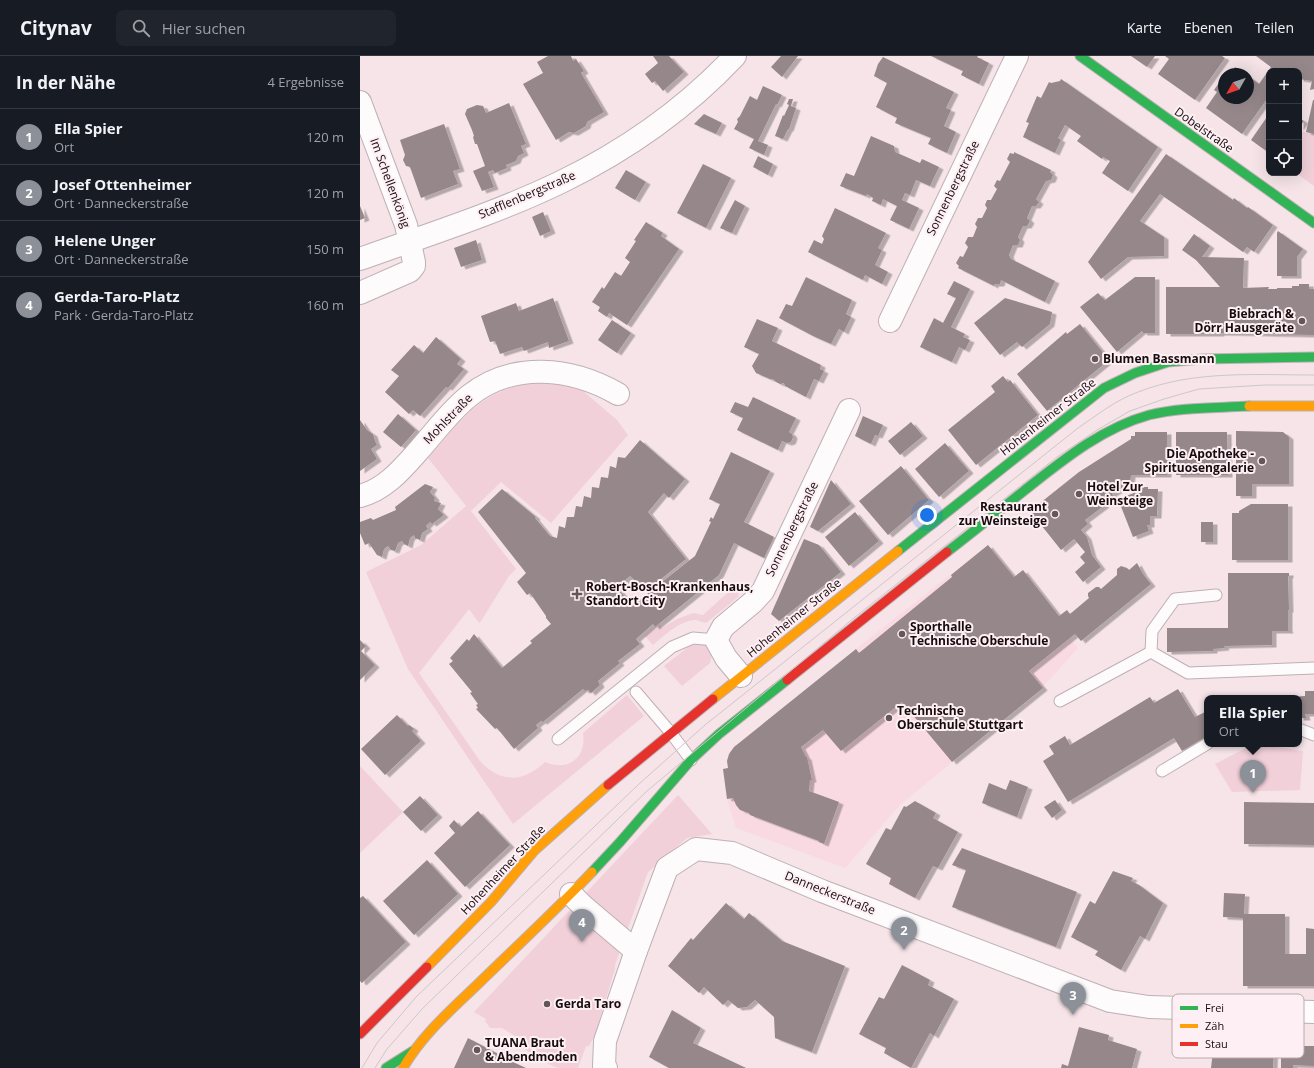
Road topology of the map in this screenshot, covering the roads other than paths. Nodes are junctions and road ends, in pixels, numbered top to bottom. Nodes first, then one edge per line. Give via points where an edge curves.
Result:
1 (735, 56) edge
2 (1017, 56) edge
3 (1080, 56) edge
4 (360, 102) edge
5 (1314, 223) edge
6 (410, 241) junction
7 (360, 259) edge
8 (360, 293) edge
9 (890, 321) dead end
10 (1314, 357) edge
11 (618, 394) dead end
12 (1314, 406) edge
13 (849, 410) dead end
14 (360, 496) edge
15 (1216, 595) dead end
16 (716, 640) junction
17 (1151, 652) junction
18 (1314, 668) edge
19 (740, 676) junction
20 (636, 692) dead end
21 (1060, 700) dead end
22 (1302, 730) edge
23 (671, 733) junction
24 (1314, 735) edge
25 (558, 739) dead end
26 (1204, 746) edge
27 (691, 760) junction
28 (1162, 771) dead end
29 (571, 894) junction
30 (636, 951) junction
31 (1172, 1008) edge
32 (1304, 1012) edge
33 (1314, 1012) edge
34 (360, 1034) edge
35 (413, 1052) junction
36 (605, 1067) edge
37 (386, 1068) edge
38 (403, 1068) edge

1 - 6 street, Stafflenbergstraße via 663,119 586,169 532,195
2 - 9 street, Sonnenbergstraße
3 - 5 main road, Dobelstraße
4 - 6 street, Im Schellenkönig
6 - 7 street, Stafflenbergstraße
6 - 8 street via 413,269
10 - 19 main road, Hohenheimer Straße via 1168,362 1135,372 1104,388
11 - 14 street, Mohlstraße via 586,380 550,372 525,372 501,378 478,389 459,405 394,477 375,490
12 - 27 main road via 1183,409 1150,414 1097,438 1067,457 855,625 719,734
13 - 16 street, Sonnenbergstraße via 763,591 723,627
15 - 17 lane via 1175,599 1152,631
16 - 19 street
16 - 25 lane via 693,638 672,647
17 - 18 lane via 1188,673
17 - 21 lane
19 - 23 main road, Hohenheimer Straße
20 - 23 lane
22 - 24 lane
23 - 27 lane
23 - 34 main road, Hohenheimer Straße via 598,793 534,852 491,902
26 - 28 lane
27 - 29 main road
29 - 30 street
29 - 35 main road via 456,1005
30 - 31 street, Danneckerstraße via 667,868 696,849 732,853 822,891 1110,1000 1149,1007
30 - 36 street, Danneckerstraße via 605,1041
32 - 33 street, Danneckerstraße
35 - 37 main road
35 - 38 main road

